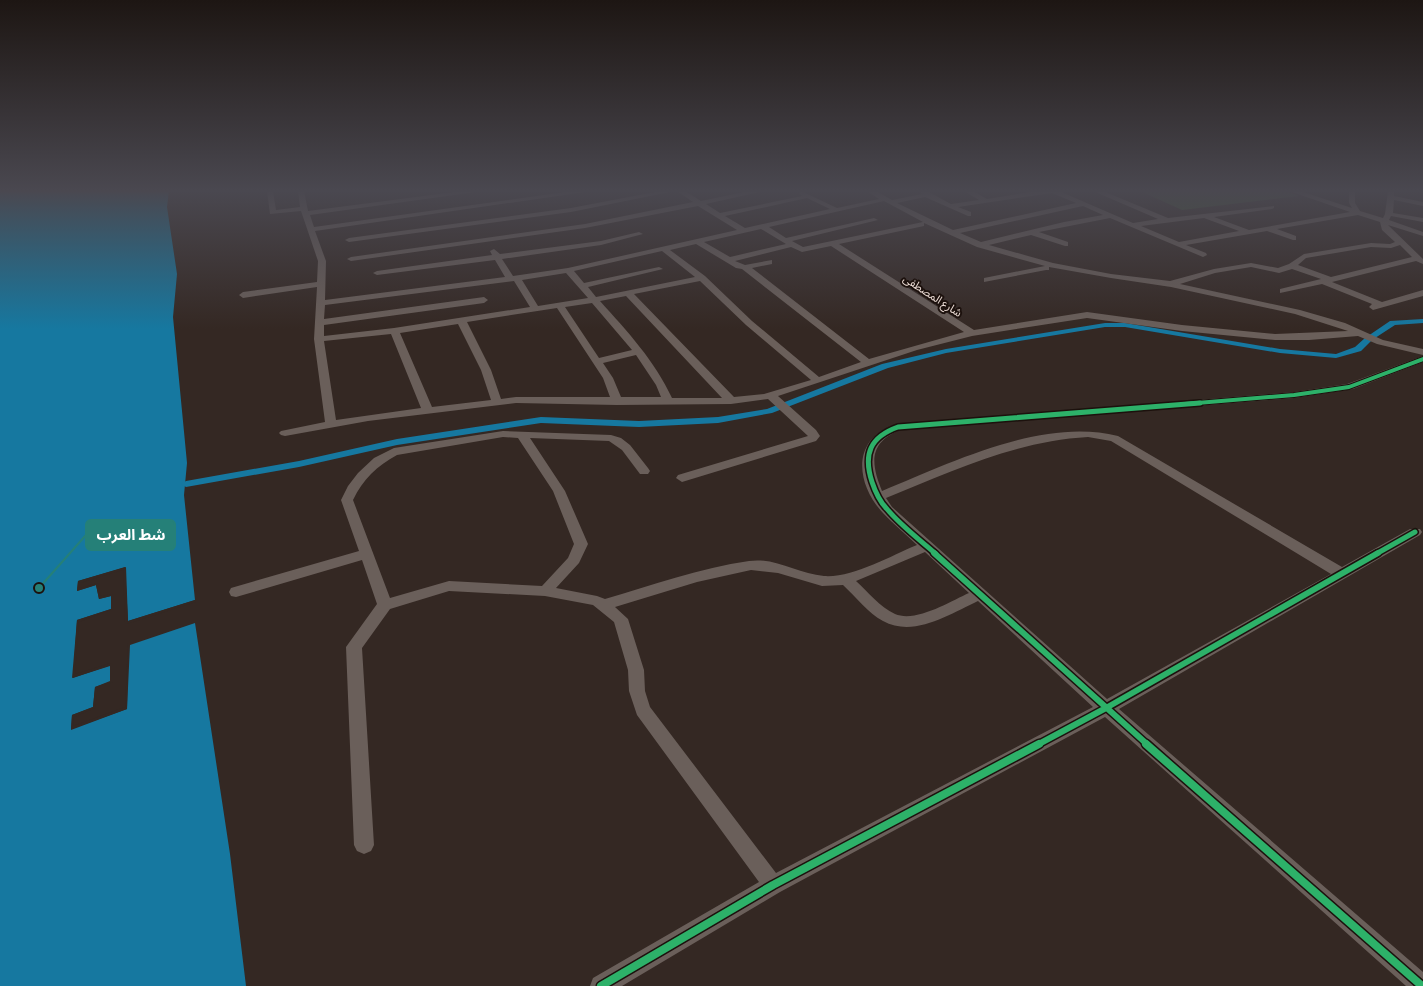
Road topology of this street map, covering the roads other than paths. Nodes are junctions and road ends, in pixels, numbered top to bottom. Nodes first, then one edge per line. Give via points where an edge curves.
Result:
1 (315, 237) edge
2 (495, 237) edge
3 (551, 237) edge
4 (585, 237) edge
5 (593, 237) edge
6 (599, 237) edge
7 (719, 237) edge
8 (780, 237) edge
9 (808, 237) edge
10 (860, 237) edge
11 (948, 237) edge
12 (961, 237) edge
13 (1011, 237) edge
14 (1045, 237) edge
15 (1162, 237) edge
16 (1219, 237) edge
17 (1394, 237) edge
18 (349, 240) dead end
19 (487, 240) junction
20 (698, 242) junction
21 (789, 242) junction
22 (832, 243) junction
23 (1400, 243) junction
24 (1065, 244) dead end
25 (1179, 244) junction
26 (980, 245) junction
27 (664, 250) junction
28 (640, 255) junction
29 (1007, 255) junction
30 (1203, 255) dead end
31 (497, 256) junction
32 (351, 259) dead end
33 (728, 260) junction
34 (1420, 261) edge
35 (769, 262) dead end
36 (1292, 266) junction
37 (745, 267) junction
38 (1046, 268) junction
39 (659, 269) junction
40 (568, 270) junction
41 (377, 273) dead end
42 (702, 278) junction
43 (514, 279) junction
44 (987, 280) dead end
45 (1326, 280) junction
46 (676, 283) junction
47 (321, 284) junction
48 (478, 284) junction
49 (1171, 284) junction
50 (582, 286) junction
51 (1283, 291) dead end
52 (628, 293) junction
53 (1423, 293) edge
54 (1210, 294) junction
55 (243, 295) dead end
56 (484, 300) junction
57 (593, 300) junction
58 (320, 303) junction
59 (1379, 304) junction
60 (559, 305) junction
61 (535, 308) junction
62 (1369, 309) dead end
63 (490, 316) junction
64 (462, 320) junction
65 (319, 323) junction
66 (394, 331) junction
67 (972, 333) junction
68 (1358, 333) junction
69 (319, 339) junction
70 (637, 352) junction
71 (1423, 352) edge
72 (1423, 359) edge
73 (597, 361) junction
74 (868, 363) junction
75 (818, 382) junction
76 (772, 397) junction
77 (668, 401) junction
78 (731, 401) junction
79 (497, 402) junction
80 (617, 402) junction
81 (428, 411) junction
82 (331, 425) junction
83 (285, 433) dead end
84 (521, 434) junction
85 (644, 471) dead end
86 (682, 478) dead end
87 (878, 497) junction
88 (1415, 532) dead end
89 (926, 546) junction
90 (366, 554) junction
91 (1342, 574) junction
92 (846, 580) junction
93 (544, 591) junction
94 (236, 592) dead end
95 (980, 594) junction
96 (385, 605) junction
97 (603, 605) junction
98 (1106, 708) junction
99 (364, 845) dead end
100 (773, 885) junction
101 (601, 986) edge
102 (1422, 986) edge

1 - 47 street via 322,261
2 - 18 street
3 - 19 street
4 - 31 street
5 - 40 street
6 - 28 street
7 - 20 street
8 - 21 street
9 - 21 street
10 - 22 street
11 - 29 street
12 - 26 street
13 - 26 street
14 - 24 street
15 - 25 street
16 - 25 street
17 - 23 street
19 - 31 street
19 - 32 street
20 - 27 street
20 - 33 street
21 - 22 street via 802,250
21 - 33 street
22 - 67 street, شارع المصطفى
23 - 34 street
23 - 36 street via 1304,256
25 - 30 street
26 - 29 street
27 - 28 street
27 - 42 street
28 - 39 street
29 - 38 street
29 - 49 street via 1083,271
31 - 41 street
31 - 43 street
33 - 37 street
34 - 45 street
35 - 37 street
36 - 45 street
36 - 49 street via 1277,272 1251,265 1214,271
37 - 74 street
38 - 44 street
38 - 54 street
39 - 46 street
39 - 50 street
40 - 43 street
40 - 50 street
42 - 46 street
42 - 75 street via 741,317
43 - 48 street
43 - 61 street
45 - 51 street
45 - 59 street
46 - 52 street
47 - 55 street
47 - 58 street
48 - 56 street
48 - 58 street
49 - 54 street
50 - 57 street
52 - 57 street
52 - 78 street
53 - 59 street
54 - 68 street
56 - 63 street
56 - 65 street
57 - 60 street
57 - 70 street
58 - 65 street
59 - 62 street
60 - 61 street
60 - 73 street
61 - 63 street
63 - 64 street
64 - 66 street
64 - 79 street
65 - 69 street
66 - 69 street
66 - 81 street
67 - 68 street via 1086,315 1274,337
67 - 74 street
68 - 71 street
69 - 82 street
70 - 73 street
70 - 77 street
72 - 87 street via 1349,387 1294,395 898,427 874,442 868,455
73 - 80 street
74 - 75 street
75 - 76 street
76 - 78 street
76 - 86 street via 812,432 812,439
77 - 78 street
77 - 80 street
79 - 80 street
79 - 81 street
81 - 82 street
82 - 83 street
84 - 85 street via 610,438 626,447
84 - 90 street via 503,434 394,452 378,461 354,486 347,500
84 - 93 street via 559,490 581,544 574,560
87 - 89 street via 887,510
87 - 91 street via 1027,440 1086,434 1107,436
88 - 91 street
89 - 92 street
89 - 95 street
90 - 94 street
90 - 96 street
91 - 98 street
92 - 95 street via 883,613 900,622 917,621
92 - 97 street via 822,581 779,568 751,565 696,577
93 - 96 street via 449,586
93 - 97 street via 597,601
95 - 98 street
96 - 99 street via 354,647
97 - 100 street via 621,619 636,670 637,691 643,710
98 - 100 street
98 - 102 street
100 - 101 street

